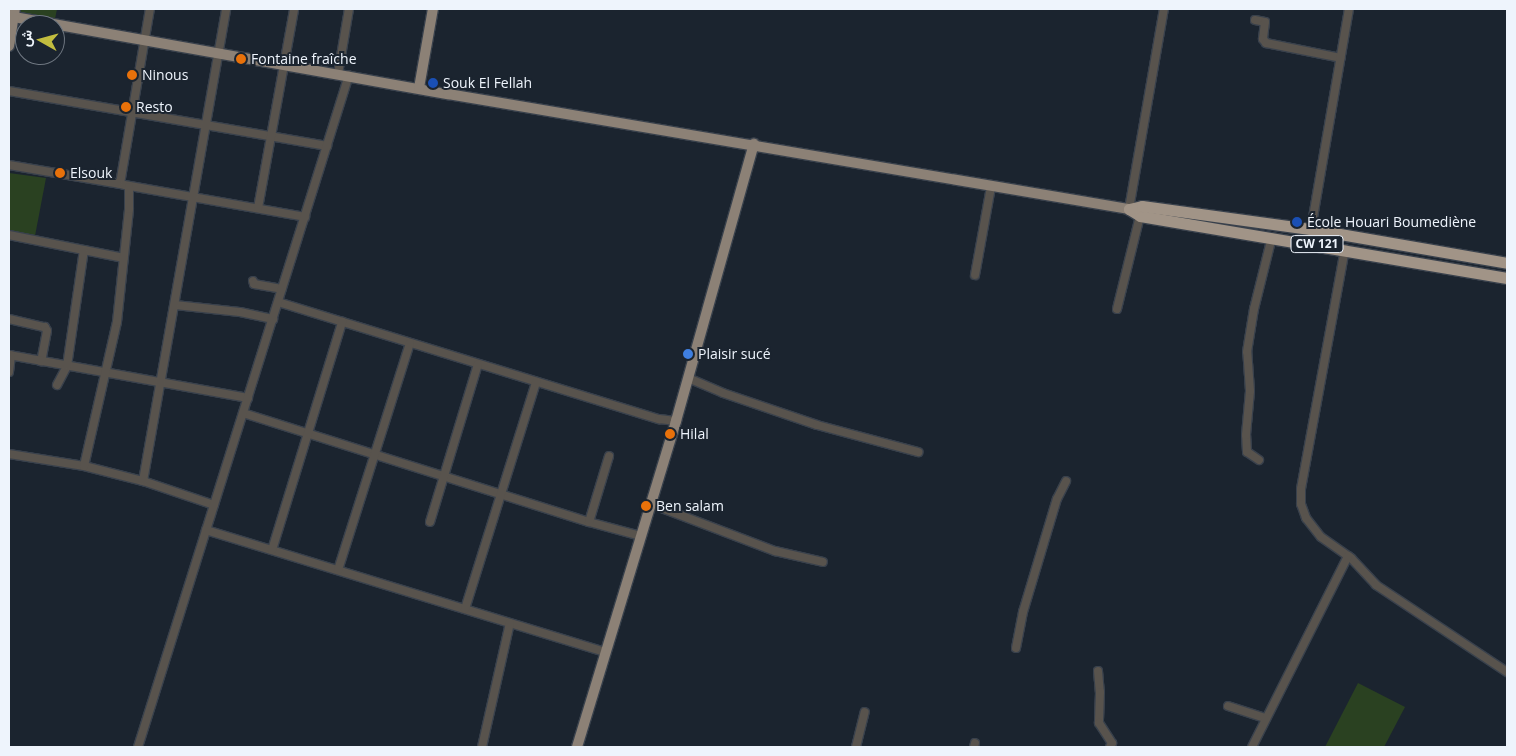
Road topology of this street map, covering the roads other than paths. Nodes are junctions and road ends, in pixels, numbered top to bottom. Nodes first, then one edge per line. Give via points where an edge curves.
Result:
1 (150, 9) edge
2 (226, 9) edge
3 (294, 9) edge
4 (349, 9) edge
5 (433, 9) edge
6 (1164, 9) edge
7 (1349, 9) edge
8 (14, 13) edge
9 (1255, 20) dead end
10 (65, 27) edge
11 (145, 40) junction
12 (9, 41) edge
13 (218, 52) junction
14 (1341, 58) junction
15 (285, 64) junction
16 (344, 74) junction
17 (419, 88) junction
18 (9, 91) edge
19 (133, 112) junction
20 (206, 124) junction
21 (271, 136) junction
22 (754, 144) junction
23 (327, 146) junction
24 (9, 165) edge
25 (120, 184) junction
26 (129, 187) junction
27 (991, 187) junction
28 (194, 198) junction
29 (258, 208) junction
30 (1128, 209) junction
31 (1140, 216) junction
32 (305, 217) junction
33 (1311, 229) junction
34 (9, 235) edge
35 (1272, 237) junction
36 (1345, 249) junction
37 (84, 250) junction
38 (124, 258) junction
39 (1507, 263) edge
40 (975, 275) dead end
41 (1507, 278) edge
42 (253, 280) dead end
43 (282, 289) junction
44 (278, 302) junction
45 (175, 305) junction
46 (1116, 309) dead end
47 (9, 319) edge
48 (272, 319) junction
49 (342, 322) junction
50 (410, 343) junction
51 (10, 355) edge
52 (41, 361) junction
53 (478, 364) junction
54 (67, 366) junction
55 (9, 372) edge
56 (106, 373) junction
57 (688, 378) junction
58 (162, 382) junction
59 (536, 382) junction
60 (57, 385) dead end
61 (248, 398) junction
62 (243, 413) junction
63 (676, 421) junction
64 (308, 433) junction
65 (918, 452) dead end
66 (9, 454) edge
67 (376, 454) junction
68 (609, 456) dead end
69 (1259, 460) dead end
70 (84, 466) junction
71 (443, 476) junction
72 (143, 481) junction
73 (1066, 481) dead end
74 (501, 494) junction
75 (651, 504) junction
76 (214, 505) junction
77 (430, 522) dead end
78 (589, 522) junction
79 (206, 530) junction
80 (641, 536) junction
81 (272, 550) junction
82 (1348, 556) junction
83 (823, 562) dead end
84 (338, 570) junction
85 (466, 610) junction
86 (510, 624) junction
87 (1016, 648) dead end
88 (605, 652) junction
89 (1098, 671) dead end
90 (1507, 672) edge
91 (1228, 706) dead end
92 (865, 712) dead end
93 (1266, 718) junction
94 (138, 747) edge
95 (482, 747) edge
96 (577, 747) edge
97 (856, 747) edge
98 (1110, 747) edge
99 (1252, 747) edge

1 - 11 street
2 - 13 street
3 - 15 street
4 - 16 street
5 - 17 main road
6 - 30 street
7 - 14 street
8 - 12 main road
9 - 14 street via 1265,22 1263,39 1266,43
10 - 11 main road, CW 121
11 - 13 main road, CW 121
11 - 19 street
13 - 15 main road, CW 121
13 - 20 street
14 - 33 street
15 - 16 main road, CW 121
15 - 21 street
16 - 17 main road, CW 121
16 - 23 street
17 - 22 main road, CW 121
18 - 19 street
19 - 20 street
19 - 25 street
20 - 21 street
20 - 28 street
21 - 23 street
21 - 29 street
22 - 27 main road, CW 121
22 - 57 main road
23 - 32 street
24 - 25 street
25 - 26 street
26 - 28 street
26 - 38 street
27 - 30 main road, CW 121
27 - 40 street
28 - 29 street
28 - 45 street
29 - 32 street
30 - 31 highway, CW 121
30 - 33 highway via 1142,206
31 - 35 highway, CW 121
31 - 46 street
32 - 43 street
33 - 39 highway
34 - 37 street
35 - 36 highway, CW 121
35 - 69 street via 1247,352 1250,391 1247,452
36 - 41 highway, CW 121
36 - 82 street via 1301,489 1301,504 1306,518 1321,537
37 - 38 street
37 - 54 street
38 - 56 street via 117,322
42 - 43 street via 254,284
43 - 44 street
44 - 48 street
44 - 49 street
45 - 48 street
45 - 58 street
47 - 52 street via 45,327
48 - 61 street
49 - 50 street
49 - 64 street
50 - 53 street
50 - 67 street
51 - 52 street
51 - 55 street
52 - 54 street
53 - 59 street
53 - 71 street
54 - 56 street
54 - 60 street
56 - 58 street
56 - 70 street
57 - 63 main road
57 - 65 street via 817,425
58 - 61 street
58 - 72 street
59 - 63 street via 659,419
59 - 74 street
61 - 62 street
62 - 64 street
62 - 76 street
63 - 75 main road
64 - 67 street
64 - 81 street
66 - 70 street
67 - 71 street
67 - 84 street
68 - 78 street
70 - 72 street
71 - 74 street
71 - 77 street
72 - 76 street
73 - 87 street via 1057,499 1026,602
74 - 78 street
74 - 85 street
75 - 80 main road
75 - 83 street via 775,551
76 - 79 street
78 - 80 street
79 - 81 street
79 - 94 street
80 - 88 main road
81 - 84 street
82 - 90 street via 1376,585
82 - 93 street
84 - 85 street
85 - 86 street
86 - 88 street
86 - 95 street
88 - 96 main road
89 - 98 street via 1098,722 1112,743
91 - 93 street
92 - 97 street
93 - 99 street

